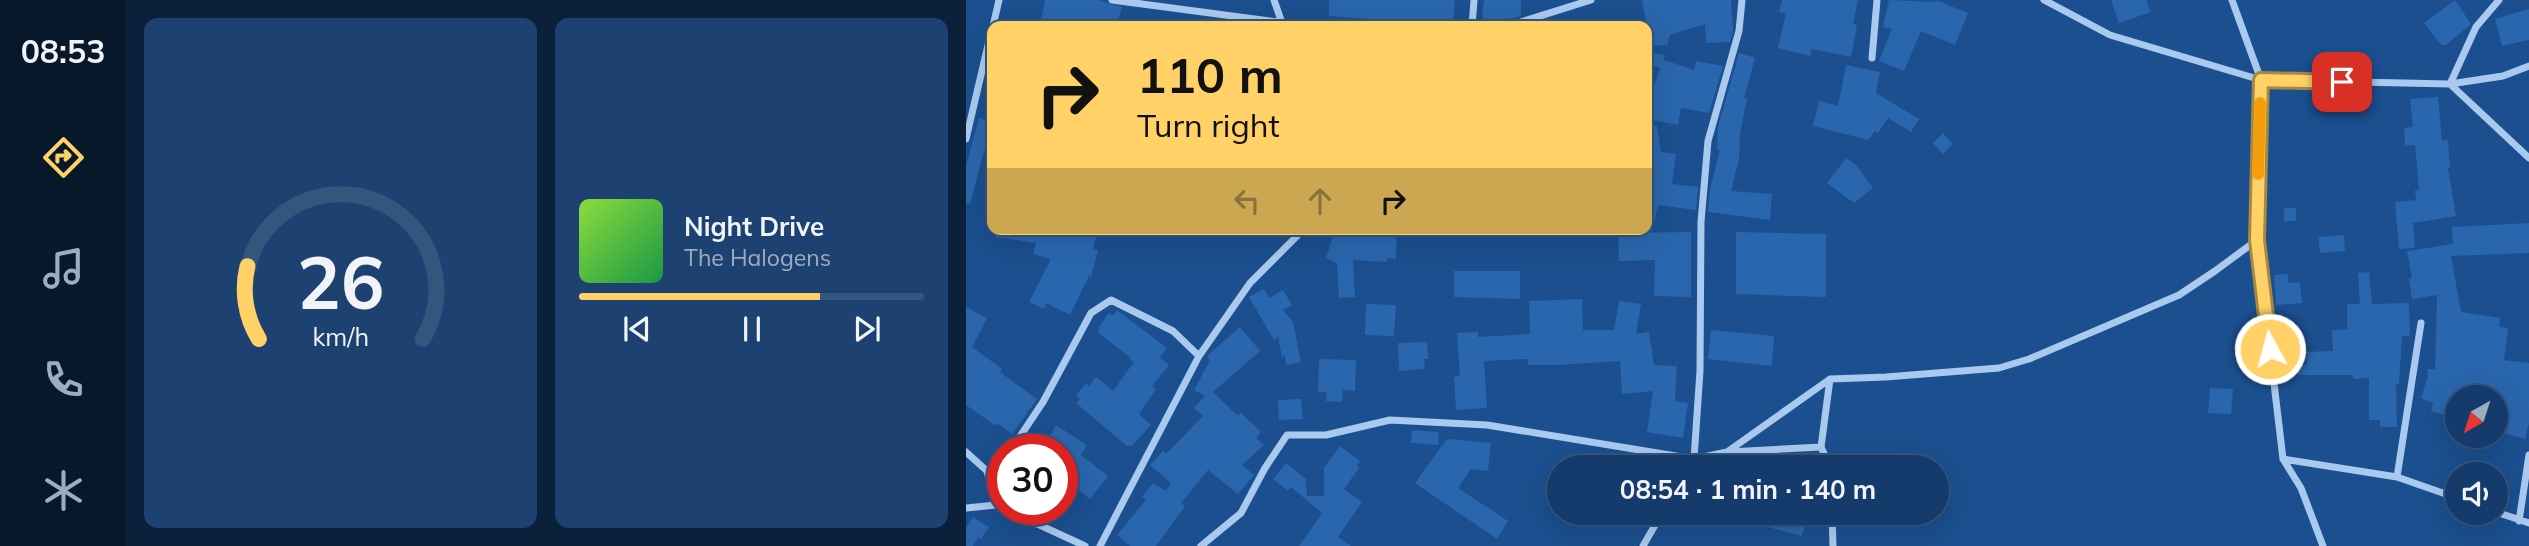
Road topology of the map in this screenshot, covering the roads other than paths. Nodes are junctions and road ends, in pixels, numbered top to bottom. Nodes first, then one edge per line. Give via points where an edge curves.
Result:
1 (999, 0) edge
2 (1112, 0) edge
3 (1274, 0) edge
4 (1474, 0) edge
5 (1591, 0) edge
6 (1742, 0) edge
7 (1877, 0) edge
8 (2044, 0) edge
9 (2232, 0) edge
10 (2499, 0) edge
11 (1123, 1) edge
12 (994, 21) edge
13 (1268, 21) edge
14 (1281, 21) edge
15 (1472, 21) edge
16 (1524, 21) edge
17 (987, 49) edge
18 (1872, 58) dead end
19 (2529, 66) edge
20 (2261, 80) junction
21 (2450, 84) junction
22 (966, 139) edge
23 (2529, 158) edge
24 (1298, 235) edge
25 (2257, 240) junction
26 (2421, 323) dead end
27 (1199, 356) junction
28 (1830, 379) junction
29 (1022, 434) edge
30 (1821, 447) junction
31 (966, 452) edge
32 (1727, 452) junction
33 (1670, 455) edge
34 (1694, 455) edge
35 (1713, 455) edge
36 (1825, 455) edge
37 (2529, 456) edge
38 (2283, 459) junction
39 (987, 471) edge
40 (2397, 477) junction
41 (2445, 494) edge
42 (987, 508) edge
43 (966, 509) edge
44 (2508, 517) edge
45 (2519, 521) junction
46 (2529, 523) edge
47 (1038, 525) edge
48 (1655, 525) edge
49 (1832, 525) edge
50 (1081, 545) edge
51 (1100, 546) edge
52 (1201, 546) edge
53 (1643, 546) edge
54 (1833, 546) edge
55 (2323, 546) edge

1 - 12 street
2 - 11 street
3 - 14 street
4 - 15 street
5 - 16 street
6 - 34 street via 1739,32 1708,141
7 - 18 street
8 - 20 street via 2110,35
9 - 20 street
10 - 21 street via 2476,27
11 - 13 street
17 - 22 street
19 - 21 street via 2503,76
20 - 21 street
20 - 25 street
21 - 23 street
24 - 27 street via 1250,283
25 - 28 street via 2179,295 2029,359 1999,368
25 - 38 street
26 - 40 street
27 - 29 street via 1173,331 1111,300 1091,313
27 - 51 street
28 - 30 street
28 - 32 street
30 - 32 street
30 - 36 street
31 - 39 street
32 - 35 street
33 - 52 street via 1487,425 1390,420 1326,435 1287,435 1241,513
37 - 45 street
38 - 40 street
38 - 55 street via 2301,488
40 - 41 street
42 - 43 street
44 - 45 street
45 - 46 street
47 - 50 street
48 - 53 street
49 - 54 street

